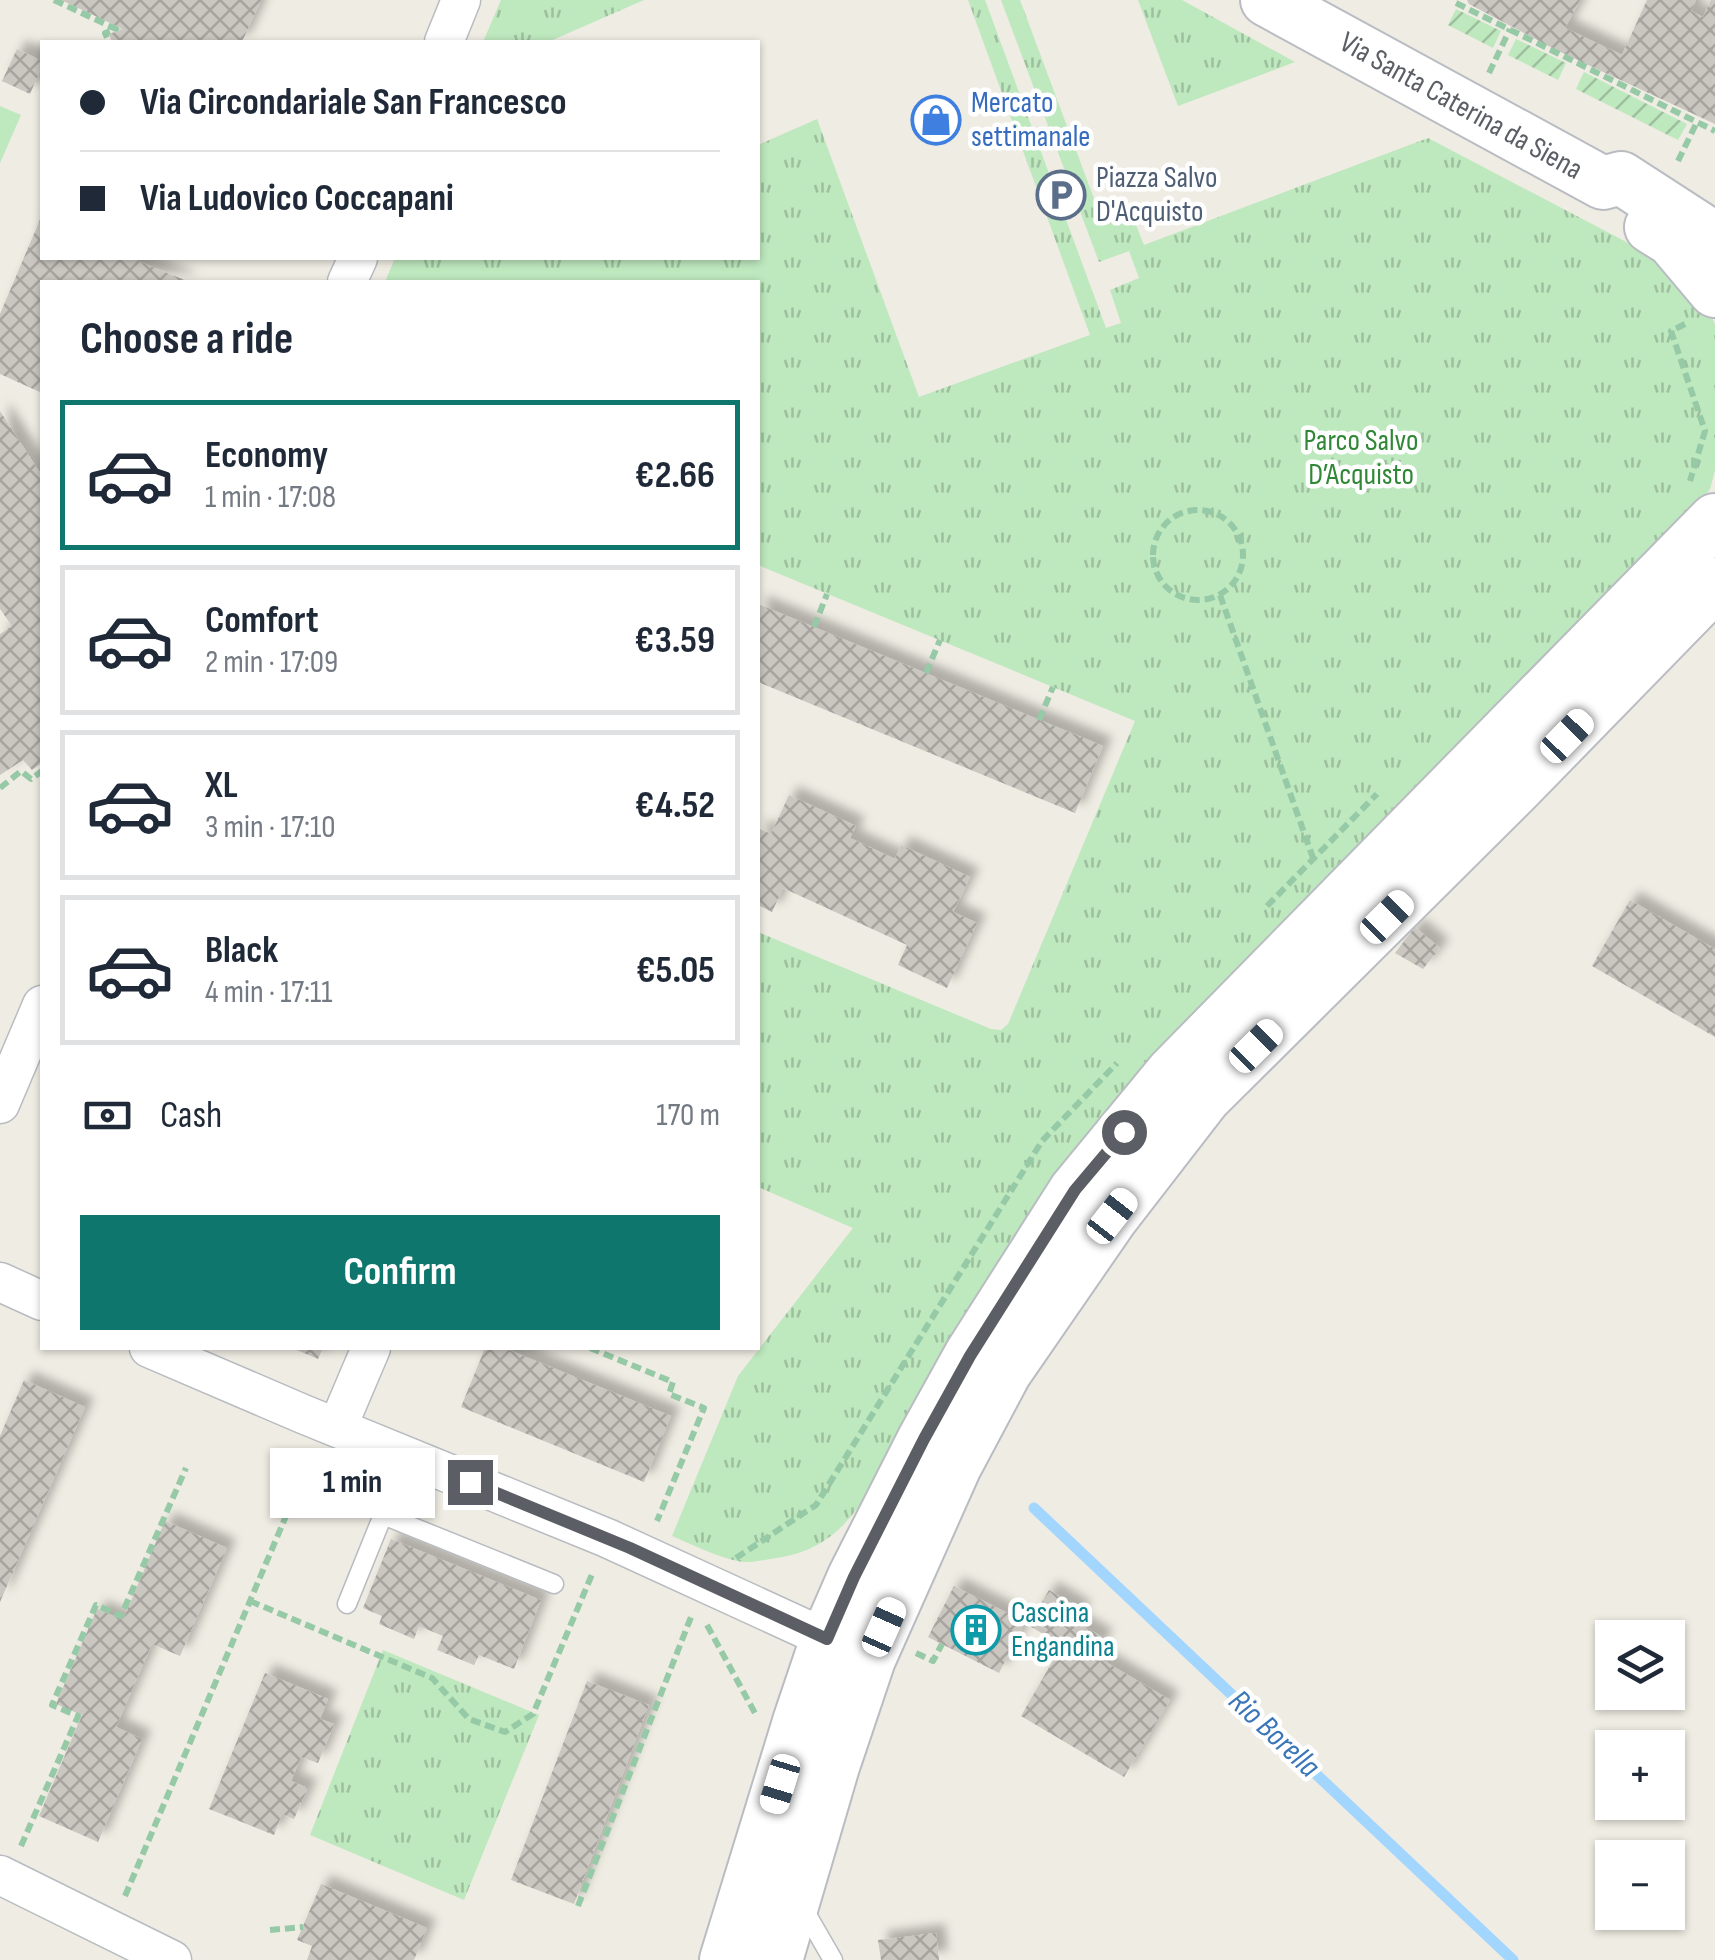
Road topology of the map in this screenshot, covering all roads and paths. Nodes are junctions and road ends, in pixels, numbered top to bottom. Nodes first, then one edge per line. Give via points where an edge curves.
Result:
1 (54, 0) edge
2 (461, 0) edge
3 (1267, 0) edge
4 (1456, 3) dead end
5 (1510, 29) junction
6 (107, 40) edge
7 (445, 40) edge
8 (1483, 85) dead end
9 (1696, 122) junction
10 (1715, 131) edge
11 (1676, 164) dead end
12 (1603, 183) junction
13 (1715, 239) edge
14 (1715, 291) edge
15 (1715, 520) edge
16 (1715, 584) edge
17 (828, 594) dead end
18 (1220, 595) junction
19 (814, 627) dead end
20 (940, 640) dead end
21 (926, 674) dead end
22 (1053, 687) dead end
23 (1040, 720) dead end
24 (40, 772) edge
25 (0, 788) edge
26 (1313, 858) dead end
27 (40, 1010) edge
28 (0, 1104) edge
29 (0, 1282) edge
30 (40, 1300) edge
31 (155, 1350) edge
32 (369, 1350) edge
33 (595, 1350) edge
34 (331, 1425) junction
35 (186, 1468) dead end
36 (653, 1532) dead end
37 (607, 1538) junction
38 (554, 1584) dead end
39 (250, 1601) junction
40 (347, 1604) dead end
41 (942, 1644) dead end
42 (868, 1648) junction
43 (756, 1730) dead end
44 (9, 1864) edge
45 (795, 1894) junction
46 (578, 1906) dead end
47 (303, 1927) dead end
48 (111, 1930) junction
49 (270, 1930) dead end
50 (172, 1960) edge
51 (726, 1960) edge
52 (776, 1960) edge
53 (833, 1960) edge

1 - 6 path via 116,29 105,33
2 - 7 street
3 - 12 street, Via Santa Caterina da Siena
4 - 5 path
5 - 8 path
5 - 9 path
9 - 10 path
9 - 11 path
12 - 13 street, Via Santa Caterina da Siena via 1621,178
12 - 14 street, Via Santa Caterina da Siena via 1604,199 1672,240
15 - 42 street via 1172,1073 1075,1190 970,1356 854,1577
16 - 42 street via 1204,1098 1004,1372
17 - 19 path
18 - 18 path via 1240,574 1236,530 1212,512 1170,519 1152,558 1164,586 1190,600
18 - 26 path
20 - 21 path
22 - 23 path
24 - 25 path via 31,779 21,770
27 - 28 street
29 - 30 street
31 - 34 street
32 - 34 street
33 - 36 path via 674,1382 668,1394 704,1408
34 - 37 street
34 - 39 path
35 - 44 path via 121,1616 96,1604 52,1705 78,1716
37 - 39 path via 532,1714 506,1732 469,1719 432,1678
37 - 42 street
38 - 40 lane via 383,1515
39 - 48 path
41 - 42 path via 933,1661
42 - 45 street
42 - 51 street via 800,1719
43 - 46 path via 756,1716 732,1668 702,1616 692,1614
44 - 48 street
45 - 52 street
45 - 53 lane
47 - 49 path
48 - 50 street

